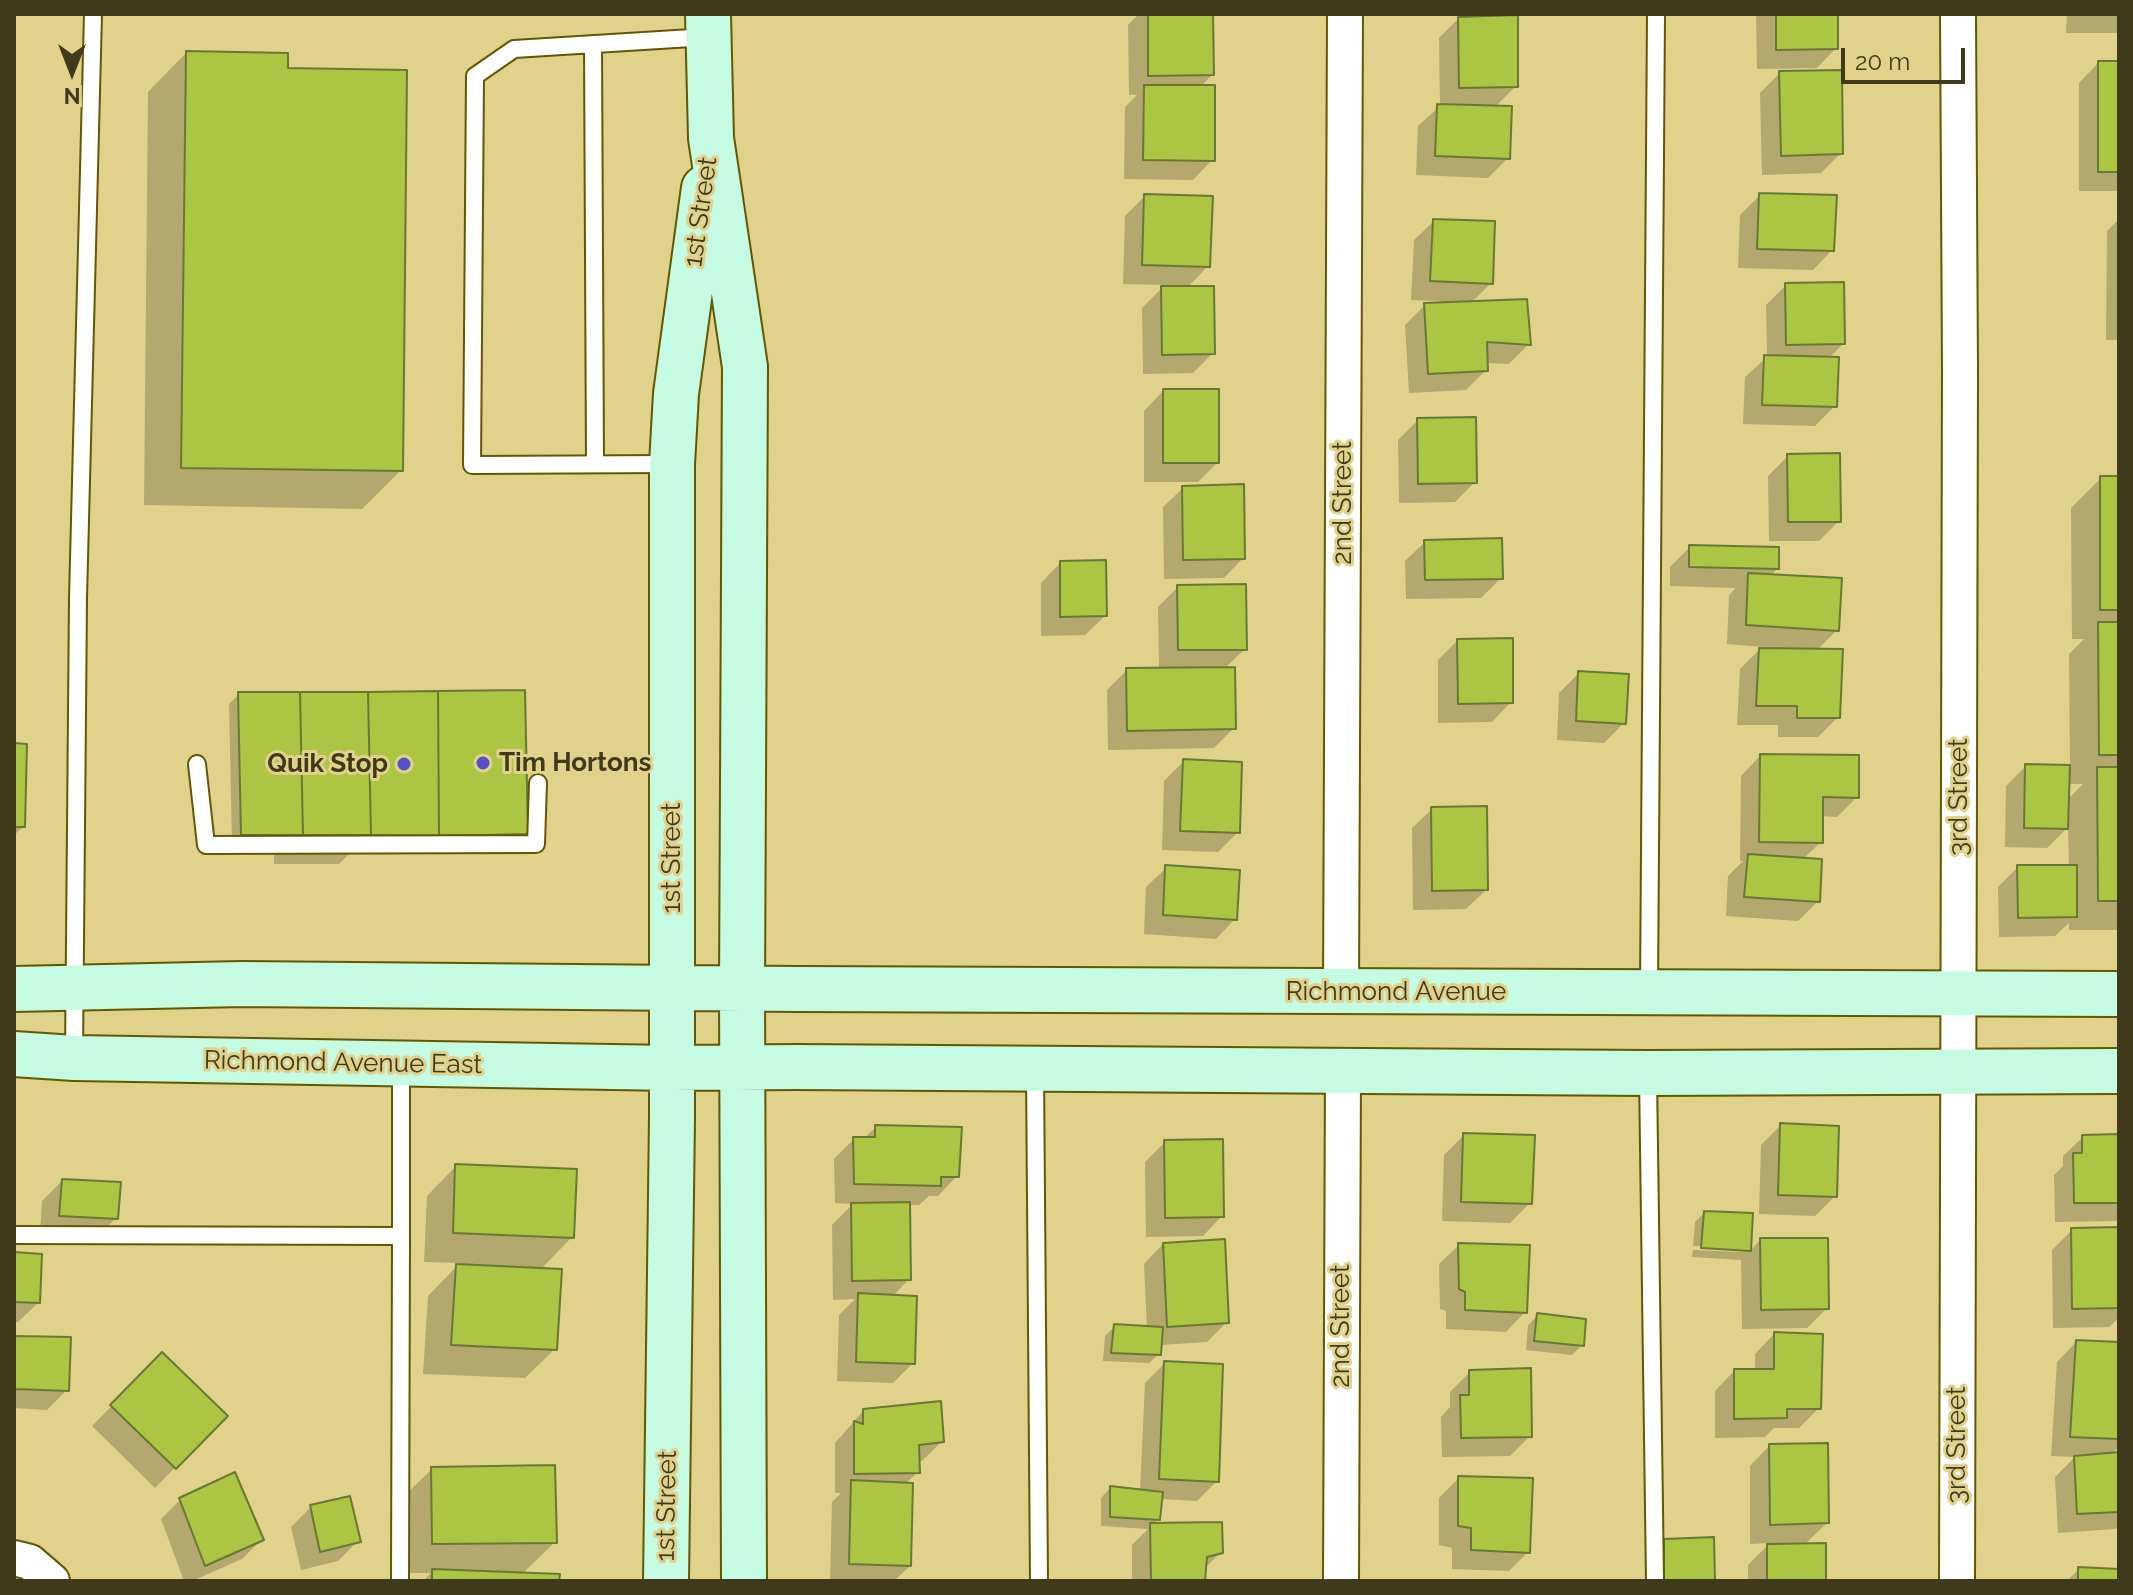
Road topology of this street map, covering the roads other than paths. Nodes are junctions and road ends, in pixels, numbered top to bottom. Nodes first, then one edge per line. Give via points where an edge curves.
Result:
1 (93, 14) edge
2 (1345, 14) edge
3 (1656, 14) edge
4 (1958, 14) edge
5 (708, 25) edge
6 (593, 44) junction
7 (711, 138) junction
8 (595, 464) junction
9 (672, 464) junction
10 (197, 764) dead end
11 (538, 783) dead end
12 (75, 987) junction
13 (672, 987) junction
14 (14, 989) edge
15 (742, 989) junction
16 (1958, 991) junction
17 (1341, 992) junction
18 (1649, 992) junction
19 (2119, 994) edge
20 (14, 1054) edge
21 (74, 1058) junction
22 (401, 1064) junction
23 (742, 1067) junction
24 (672, 1068) junction
25 (1035, 1068) junction
26 (1343, 1070) junction
27 (1957, 1071) junction
28 (2119, 1071) edge
29 (1648, 1073) junction
30 (14, 1235) edge
31 (401, 1236) junction
32 (14, 1558) edge
33 (52, 1581) edge
34 (400, 1581) edge
35 (666, 1581) edge
36 (744, 1581) edge
37 (1039, 1581) edge
38 (1341, 1581) edge
39 (1655, 1581) edge
40 (1957, 1581) edge

1 - 12 lane via 78,598
2 - 17 street, 2nd Street
3 - 18 lane
4 - 16 street, 3rd Street
5 - 6 lane
5 - 7 main road, 1st Street
6 - 8 lane
6 - 8 lane via 514,49 475,76 472,465
7 - 9 main road, 1st Street via 676,394
7 - 15 main road, 1st Street via 745,367
8 - 9 lane
9 - 13 main road, 1st Street
10 - 11 lane via 206,845 536,844
12 - 13 main road
12 - 14 main road
12 - 21 lane
13 - 15 main road, Richmond Avenue
13 - 24 main road, 1st Street
15 - 17 main road, Richmond Avenue
15 - 23 main road, 1st Street
16 - 18 main road, Richmond Avenue
16 - 19 main road, Richmond Avenue
16 - 27 street, 3rd Street
17 - 18 main road, Richmond Avenue
20 - 21 main road, Richmond Avenue East
21 - 22 main road, Richmond Avenue East
22 - 24 main road, Richmond Avenue East
22 - 31 lane
23 - 24 main road
23 - 25 main road
23 - 36 main road, 1st Street
24 - 35 main road, 1st Street
25 - 26 main road
25 - 37 lane
26 - 29 main road
26 - 38 street, 2nd Street
27 - 28 main road
27 - 29 main road
27 - 40 street, 3rd Street
29 - 39 lane
30 - 31 lane
31 - 34 lane
32 - 33 street via 30,1562

